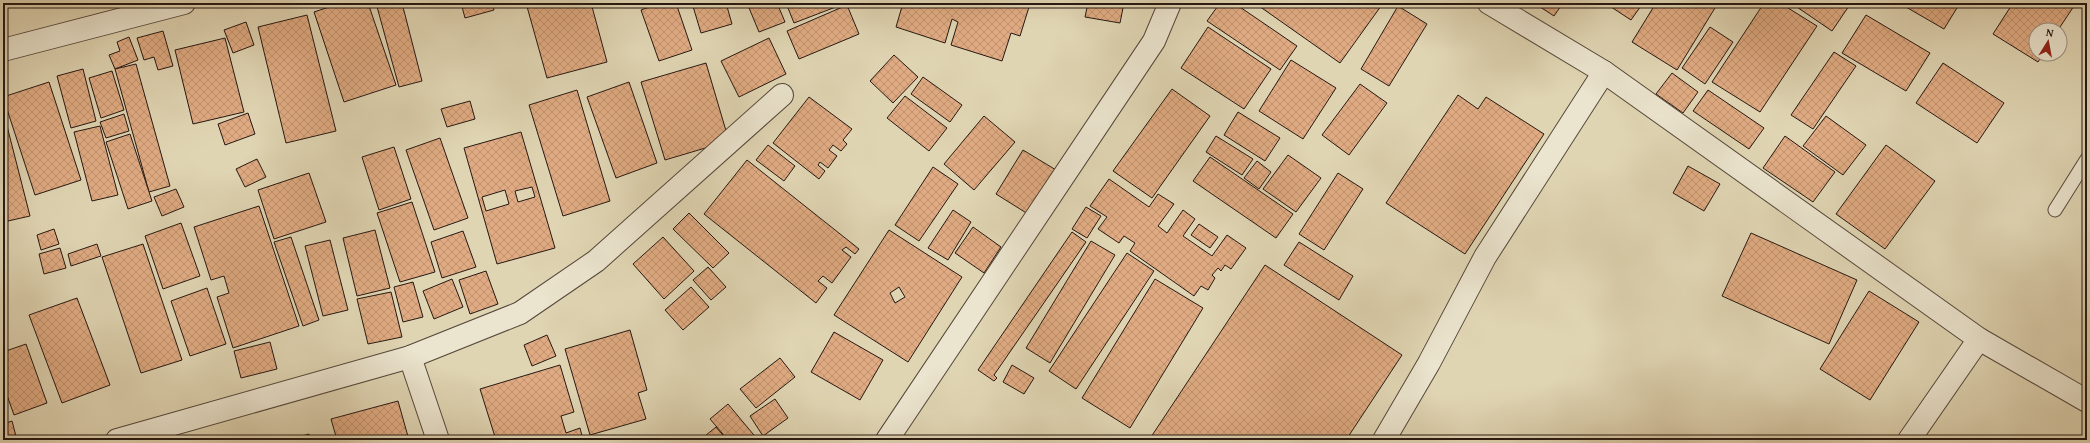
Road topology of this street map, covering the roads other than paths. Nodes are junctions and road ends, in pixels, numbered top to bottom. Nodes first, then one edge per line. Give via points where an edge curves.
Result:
1 (184, 3) edge
2 (1170, 3) edge
3 (1489, 3) edge
4 (156, 7) edge
5 (3, 50) edge
6 (1604, 72) junction
7 (782, 95) dead end
8 (2087, 159) edge
9 (2055, 210) dead end
10 (1979, 339) junction
11 (410, 357) junction
12 (2087, 401) edge
13 (117, 440) edge
14 (438, 440) edge
15 (887, 440) edge
16 (1384, 440) edge
17 (1909, 440) edge

1 - 4 street
2 - 15 street via 1154,42
3 - 6 street
4 - 5 street
6 - 10 street
6 - 16 street via 1485,257 1429,363
7 - 11 street via 596,261 520,314
8 - 9 lane
10 - 12 street
10 - 17 street
11 - 13 street
11 - 14 street

